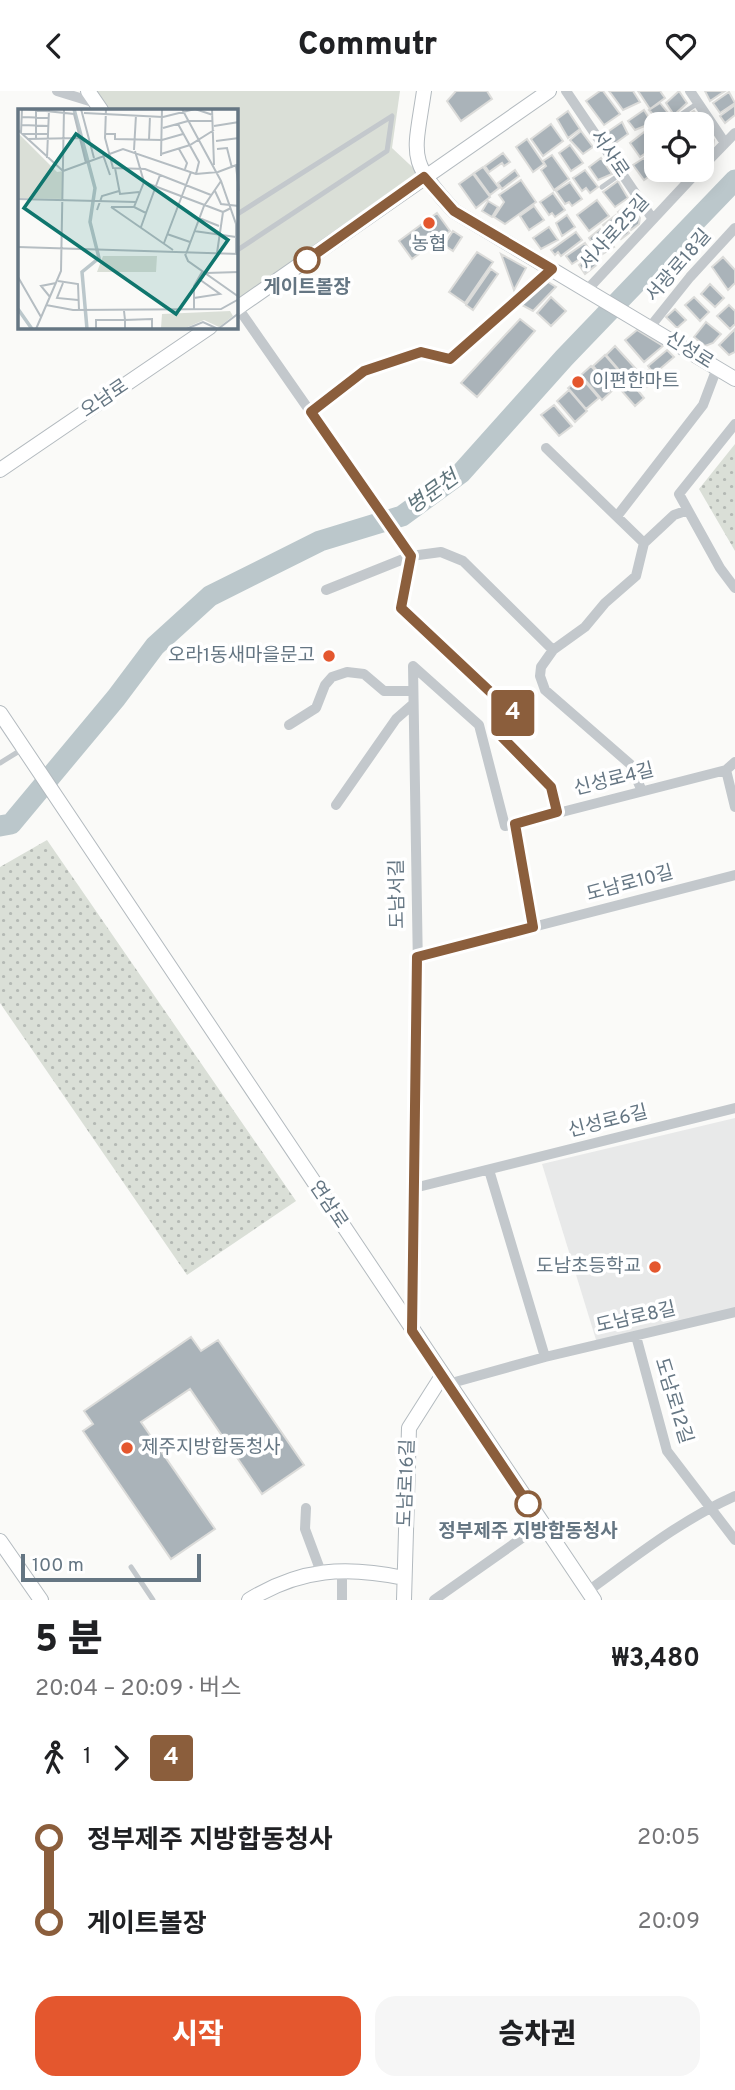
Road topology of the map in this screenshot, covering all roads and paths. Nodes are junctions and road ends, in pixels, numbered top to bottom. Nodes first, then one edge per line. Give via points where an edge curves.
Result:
1 (57, 91) edge
2 (424, 91) edge
3 (549, 91) edge
4 (566, 91) edge
5 (690, 91) edge
6 (95, 101) edge
7 (698, 103) junction
8 (685, 112) edge
9 (735, 133) edge
10 (725, 143) junction
11 (714, 154) edge
12 (622, 173) junction
13 (424, 177) junction
14 (687, 182) edge
15 (602, 187) dead end
16 (238, 214) edge
17 (652, 218) junction
18 (735, 228) edge
19 (238, 250) edge
20 (552, 269) junction
21 (587, 290) junction
22 (238, 306) edge
23 (238, 308) edge
24 (647, 324) junction
25 (207, 329) edge
26 (717, 368) junction
27 (735, 379) edge
28 (311, 412) junction
29 (735, 424) edge
30 (546, 448) dead end
31 (0, 470) edge
32 (688, 510) junction
33 (618, 515) junction
34 (644, 543) junction
35 (411, 556) junction
36 (735, 589) edge
37 (326, 590) dead end
38 (553, 650) junction
39 (413, 691) junction
40 (412, 705) junction
41 (0, 713) edge
42 (289, 725) dead end
43 (24, 748) junction
44 (0, 763) edge
45 (731, 766) edge
46 (642, 791) junction
47 (336, 804) dead end
48 (735, 807) edge
49 (557, 812) junction
50 (515, 824) junction
51 (735, 875) edge
52 (533, 927) junction
53 (417, 957) junction
54 (735, 1108) edge
55 (489, 1170) junction
56 (414, 1188) junction
57 (735, 1312) edge
58 (412, 1331) junction
59 (636, 1336) junction
60 (545, 1357) junction
61 (445, 1380) junction
62 (735, 1496) edge
63 (708, 1508) junction
64 (306, 1509) dead end
65 (542, 1524) junction
66 (0, 1541) edge
67 (735, 1541) edge
68 (131, 1567) dead end
69 (342, 1570) junction
70 (321, 1572) junction
71 (404, 1578) junction
72 (591, 1596) edge
73 (405, 1598) edge
74 (41, 1600) edge
75 (153, 1600) edge
76 (249, 1600) edge
77 (342, 1600) edge
78 (434, 1600) edge

1 - 6 street
2 - 13 main road via 414,153
3 - 13 main road
4 - 12 street, 서사로
5 - 7 street
7 - 8 lane
7 - 10 street
9 - 10 street, 서사로25길
10 - 11 street, 서사로25길
12 - 15 lane
12 - 17 street, 서사로
13 - 20 main road via 454,211
13 - 22 main road
14 - 17 street, 서사로25길
16 - 19 lane via 392,116 387,151
17 - 21 street, 서사로25길
18 - 24 street, 서광로18길
20 - 21 main road
20 - 28 lane via 450,359 421,352 364,371
21 - 24 main road, 신성로
23 - 28 street
24 - 26 main road, 신성로
25 - 31 main road, 오남로
26 - 27 main road, 신성로
26 - 33 street via 704,405
28 - 35 street
29 - 32 street via 679,494
30 - 33 street
32 - 34 street via 674,515
32 - 36 street
33 - 34 street
34 - 38 street via 636,576 585,627
35 - 37 street
35 - 38 street via 441,552 463,561
35 - 49 street via 401,608 518,718 502,737 551,787
38 - 46 street via 541,667 545,691 630,764
39 - 40 street, 도남서길
39 - 42 street via 383,691 364,674 347,672 332,677 316,708
39 - 50 street, 도남서길 via 413,666 479,725 505,826
40 - 47 street via 396,719
40 - 53 street, 도남서길
41 - 43 main road
43 - 44 lane
43 - 58 main road, 연삼로
45 - 46 street, 신성로4길
45 - 48 street
46 - 49 street, 신성로4길
49 - 50 street, 신성로4길
50 - 52 street
51 - 52 street, 도남로10길
52 - 53 street
53 - 56 street, 도남서길
54 - 55 street, 신성로6길
55 - 56 street, 신성로6길
55 - 60 street
56 - 58 street, 도남서길
57 - 59 street, 도남로8길
58 - 61 main road, 연삼로
59 - 60 street, 도남로8길
59 - 63 street, 도남로12길 via 667,1451
60 - 61 street, 도남로8길
61 - 65 main road, 연삼로
61 - 71 main road, 도남로16길 via 409,1428
62 - 63 street
63 - 67 street, 도남로12길
63 - 72 street via 657,1541
64 - 70 street via 304,1529
65 - 72 main road, 연삼로
65 - 78 street
66 - 74 main road
68 - 75 lane
69 - 70 main road
69 - 71 main road
69 - 77 street
70 - 76 main road via 266,1589
71 - 73 main road, 도남로16길

